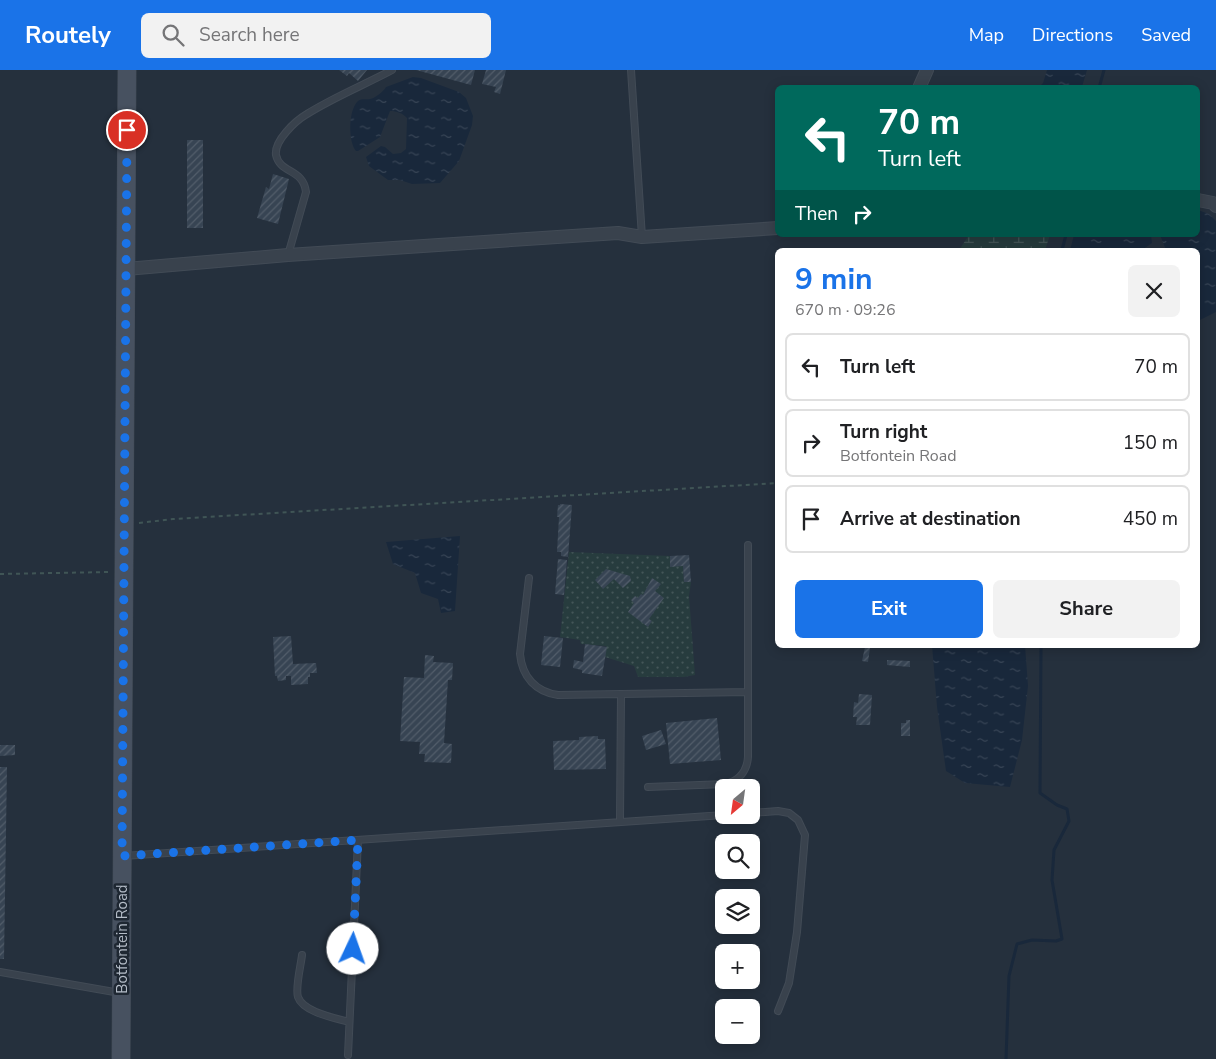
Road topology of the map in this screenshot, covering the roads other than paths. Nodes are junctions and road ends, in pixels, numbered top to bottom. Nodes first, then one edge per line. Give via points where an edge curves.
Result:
1 (127, 70) edge
2 (392, 70) edge
3 (631, 70) edge
4 (927, 70) edge
5 (920, 85) edge
6 (1200, 200) edge
7 (1216, 206) edge
8 (775, 228) edge
9 (642, 237) junction
10 (288, 255) junction
11 (126, 269) junction
12 (748, 545) dead end
13 (529, 578) dead end
14 (748, 692) junction
15 (621, 694) junction
16 (648, 787) dead end
17 (760, 812) edge
18 (715, 816) edge
19 (620, 822) junction
20 (358, 840) junction
21 (122, 856) junction
22 (302, 955) dead end
23 (0, 972) edge
24 (122, 994) junction
25 (778, 1011) dead end
26 (349, 1022) junction
27 (348, 1055) dead end
28 (121, 1059) edge

1 - 11 main road, Botfontein Road
2 - 10 lane via 305,115 278,143 276,154 279,162 298,174 306,192
3 - 9 lane
4 - 5 street
6 - 7 street
8 - 9 street
9 - 10 street via 618,233
10 - 11 street
11 - 21 main road, Botfontein Road
12 - 14 lane
13 - 15 lane via 520,654 530,681 552,694
14 - 15 lane
14 - 16 lane via 747,762 736,780 726,784
15 - 19 lane
17 - 25 lane via 789,813 798,820 805,835 789,983
18 - 19 lane
19 - 20 lane
20 - 21 lane
20 - 26 lane
21 - 24 main road, Botfontein Road
22 - 26 lane via 297,989 302,1004 308,1009
23 - 24 lane
24 - 28 main road, Botfontein Road
26 - 27 lane

